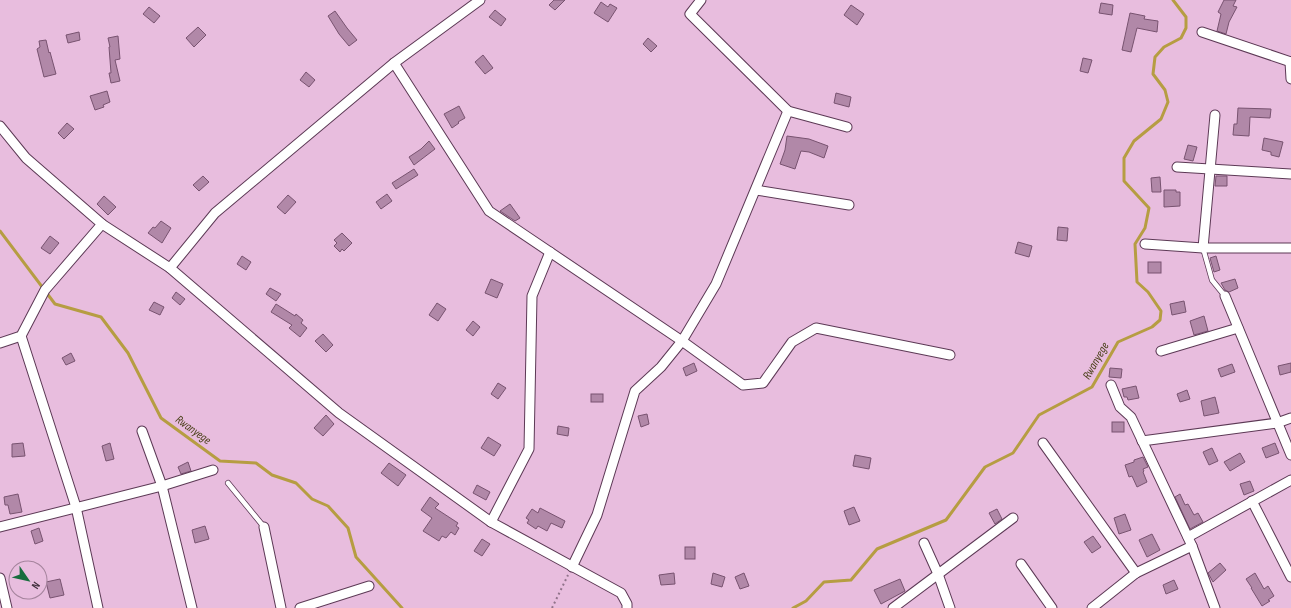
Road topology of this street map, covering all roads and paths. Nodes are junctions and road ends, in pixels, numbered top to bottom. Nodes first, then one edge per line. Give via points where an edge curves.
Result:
1 (480, 0) edge
2 (701, 0) edge
3 (1202, 32) dead end
4 (1291, 62) edge
5 (394, 63) junction
6 (1291, 79) edge
7 (788, 111) junction
8 (1215, 115) dead end
9 (0, 126) edge
10 (847, 127) dead end
11 (1177, 167) dead end
12 (1210, 169) junction
13 (1291, 174) edge
14 (756, 190) junction
15 (849, 205) dead end
16 (102, 224) junction
17 (1145, 244) dead end
18 (1204, 248) junction
19 (1291, 248) edge
20 (550, 252) junction
21 (170, 268) junction
22 (1225, 296) joint
23 (1238, 328) junction
24 (21, 336) junction
25 (682, 341) junction
26 (0, 343) edge
27 (1162, 351) dead end
28 (950, 355) dead end
29 (1112, 385) dead end
30 (1291, 418) edge
31 (1277, 423) junction
32 (142, 431) dead end
33 (1142, 440) junction
34 (1043, 443) dead end
35 (1291, 455) edge
36 (213, 470) dead end
37 (1291, 480) edge
38 (228, 483) dead end
39 (162, 486) junction
40 (1252, 501) junction
41 (76, 507) junction
42 (1014, 518) dead end
43 (491, 522) junction
44 (0, 527) edge
45 (264, 527) joint
46 (1188, 537) junction
47 (924, 543) dead end
48 (1192, 546) junction
49 (1021, 564) dead end
50 (572, 567) junction
51 (1136, 573) junction
52 (938, 574) junction
53 (1291, 577) edge
54 (0, 578) edge
55 (369, 586) dead end
56 (7, 608) edge
57 (98, 608) edge
58 (192, 608) edge
59 (281, 608) edge
60 (300, 608) edge
61 (552, 608) edge
62 (627, 608) edge
63 (893, 608) edge
64 (950, 608) edge
65 (1052, 608) edge
66 (1092, 608) edge
67 (1215, 608) edge

1 - 5 street
2 - 7 street via 690,14
3 - 4 street
4 - 6 street
5 - 20 street via 489,211
5 - 21 street via 215,213
7 - 10 street
7 - 14 street
8 - 12 street
9 - 16 street via 26,158
11 - 12 street
12 - 13 street
12 - 18 street
14 - 15 street
14 - 25 street via 716,284
16 - 21 street
16 - 24 street via 45,290
17 - 18 street
18 - 19 street
18 - 22 lane via 1212,280
20 - 25 street
20 - 43 street via 532,296 529,449
21 - 43 street via 339,413
22 - 23 street
23 - 27 street
23 - 31 street
24 - 26 street
24 - 41 street
25 - 28 street via 743,385 763,383 792,342 816,328
25 - 50 street via 661,367 635,391 597,515
29 - 33 street via 1120,407 1131,417
30 - 31 street
31 - 33 street
31 - 35 street
32 - 39 street
33 - 46 street
34 - 51 street
36 - 39 street
37 - 40 street
38 - 45 lane
39 - 41 street
39 - 58 street
40 - 46 street
40 - 53 street
41 - 44 street
41 - 57 street
42 - 52 street
43 - 50 street
45 - 59 street
46 - 48 street
47 - 52 street
48 - 51 street
48 - 67 street
49 - 65 street
50 - 61 path
50 - 62 street via 621,593
51 - 66 street
52 - 63 street
52 - 64 street
54 - 56 street
55 - 60 street

